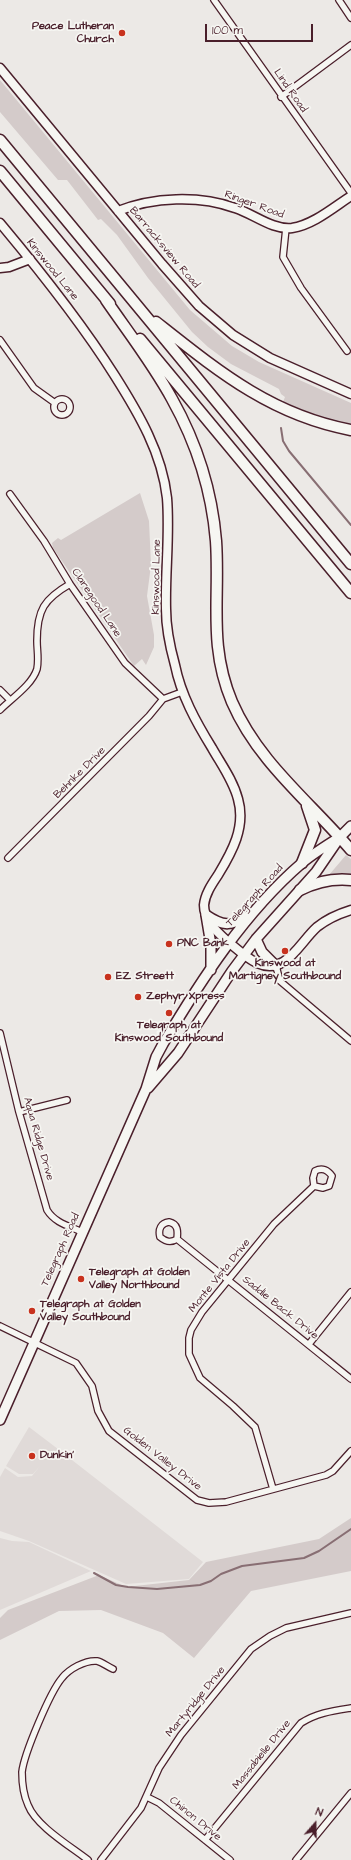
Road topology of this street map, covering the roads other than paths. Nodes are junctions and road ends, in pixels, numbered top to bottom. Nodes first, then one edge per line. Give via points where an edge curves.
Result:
1 (214, 0) edge
2 (338, 0) edge
3 (351, 18) edge
4 (351, 45) edge
5 (0, 68) edge
6 (281, 96) junction
7 (0, 140) edge
8 (0, 171) edge
9 (351, 194) edge
10 (118, 210) junction
11 (0, 223) edge
12 (286, 228) junction
13 (30, 259) junction
14 (0, 268) edge
15 (106, 300) junction
16 (140, 309) junction
17 (0, 340) edge
18 (347, 351) dead end
19 (351, 394) edge
20 (55, 403) dead end
21 (351, 430) edge
22 (10, 494) dead end
23 (351, 564) edge
24 (70, 584) junction
25 (351, 593) edge
26 (0, 690) edge
27 (182, 692) junction
28 (163, 699) junction
29 (10, 700) junction
30 (0, 710) edge
31 (306, 802) junction
32 (351, 826) edge
33 (340, 837) junction
34 (351, 850) edge
35 (8, 858) dead end
36 (302, 863) junction
37 (351, 880) edge
38 (300, 890) junction
39 (351, 910) edge
40 (254, 914) junction
41 (206, 915) junction
42 (256, 939) junction
43 (230, 943) junction
44 (244, 955) junction
45 (276, 966) junction
46 (211, 970) junction
47 (0, 1033) edge
48 (351, 1041) edge
49 (146, 1089) junction
50 (67, 1100) dead end
51 (19, 1112) junction
52 (314, 1186) dead end
53 (82, 1232) junction
54 (177, 1239) dead end
55 (229, 1279) junction
56 (351, 1292) edge
57 (0, 1326) edge
58 (33, 1343) junction
59 (309, 1344) junction
60 (351, 1379) edge
61 (0, 1420) edge
62 (351, 1451) edge
63 (274, 1489) junction
64 (351, 1613) edge
65 (113, 1669) dead end
66 (351, 1708) edge
67 (351, 1794) edge
68 (147, 1797) junction
69 (205, 1840) junction
70 (88, 1860) edge
71 (101, 1860) edge
72 (230, 1860) edge
73 (296, 1860) edge

1 - 6 street, Lind Road
2 - 3 street
4 - 6 street
5 - 10 street, Barracksview Road
6 - 9 street, Lind Road
7 - 16 highway
8 - 15 highway
9 - 12 street, Ringer Road via 313,220 298,227
10 - 12 street, Ringer Road via 155,201 209,202 236,208 275,226
10 - 19 street, Barracksview Road via 185,292 216,322 270,358
11 - 13 street, Kinswood Lane
12 - 18 street via 283,257
13 - 14 street
13 - 27 street, Kinswood Lane via 101,353 146,426 160,463 167,497 169,537 166,609 172,653
15 - 25 highway
15 - 31 highway via 172,398 200,464 216,541 217,644 223,675 232,701 246,731 257,747
16 - 21 highway via 212,366 252,393 320,423
16 - 23 highway
17 - 20 street via 34,388
22 - 24 street, Claregood Lane
24 - 28 street, Claregood Lane via 125,663
24 - 29 street via 52,594 45,605 37,629 36,670 30,681
26 - 29 street
27 - 28 street
27 - 41 street, Kinswood Lane via 229,776 239,800 240,823 236,844 206,895
28 - 35 street, Behnke Drive
29 - 30 street
31 - 33 highway
31 - 36 highway via 315,830
32 - 33 main road, Telegraph Road
33 - 34 highway
33 - 36 main road, Telegraph Road
33 - 38 main road, Telegraph Road
36 - 40 main road, Telegraph Road
37 - 38 highway via 334,879
38 - 42 main road, Telegraph Road
39 - 45 street via 326,920 307,937 287,961
40 - 41 main road via 228,925 214,921
40 - 43 main road, Telegraph Road
41 - 43 street via 212,927
41 - 46 main road via 211,945
42 - 44 main road, Telegraph Road
42 - 45 main road via 262,952
43 - 44 street
43 - 46 main road, Telegraph Road
44 - 45 street via 260,964
44 - 49 main road, Telegraph Road via 178,1053
45 - 48 street via 280,981 284,985
46 - 49 main road, Telegraph Road via 163,1044
47 - 51 street, Aqua Ridge Drive
49 - 53 main road, Telegraph Road
50 - 51 street
51 - 53 street, Aqua Ridge Drive via 47,1210 58,1222
52 - 55 street, Monte Vista Drive via 274,1224
53 - 58 main road, Telegraph Road
54 - 55 street, Saddle Back Drive
55 - 59 street, Saddle Back Drive
55 - 63 street, Monte Vista Drive via 191,1330 189,1354 200,1378 254,1427
56 - 59 street
57 - 58 street, Golden Valley Drive
58 - 61 main road, Telegraph Road
58 - 63 street, Golden Valley Drive via 76,1364 92,1386 98,1411 109,1431 196,1500 218,1504
59 - 60 street, Saddle Back Drive
62 - 63 street, Golden Valley Drive via 333,1471
64 - 68 street, Martyridge Drive via 286,1628 251,1649 181,1735 159,1768
65 - 70 street via 97,1661 85,1663 62,1677 53,1691 29,1747 22,1772 28,1806 37,1820
66 - 69 street, Massabielle Drive via 323,1712 301,1723
67 - 73 street
68 - 69 street, Chinon Drive via 159,1803
68 - 71 street, Martyridge Drive
69 - 72 street, Chinon Drive

